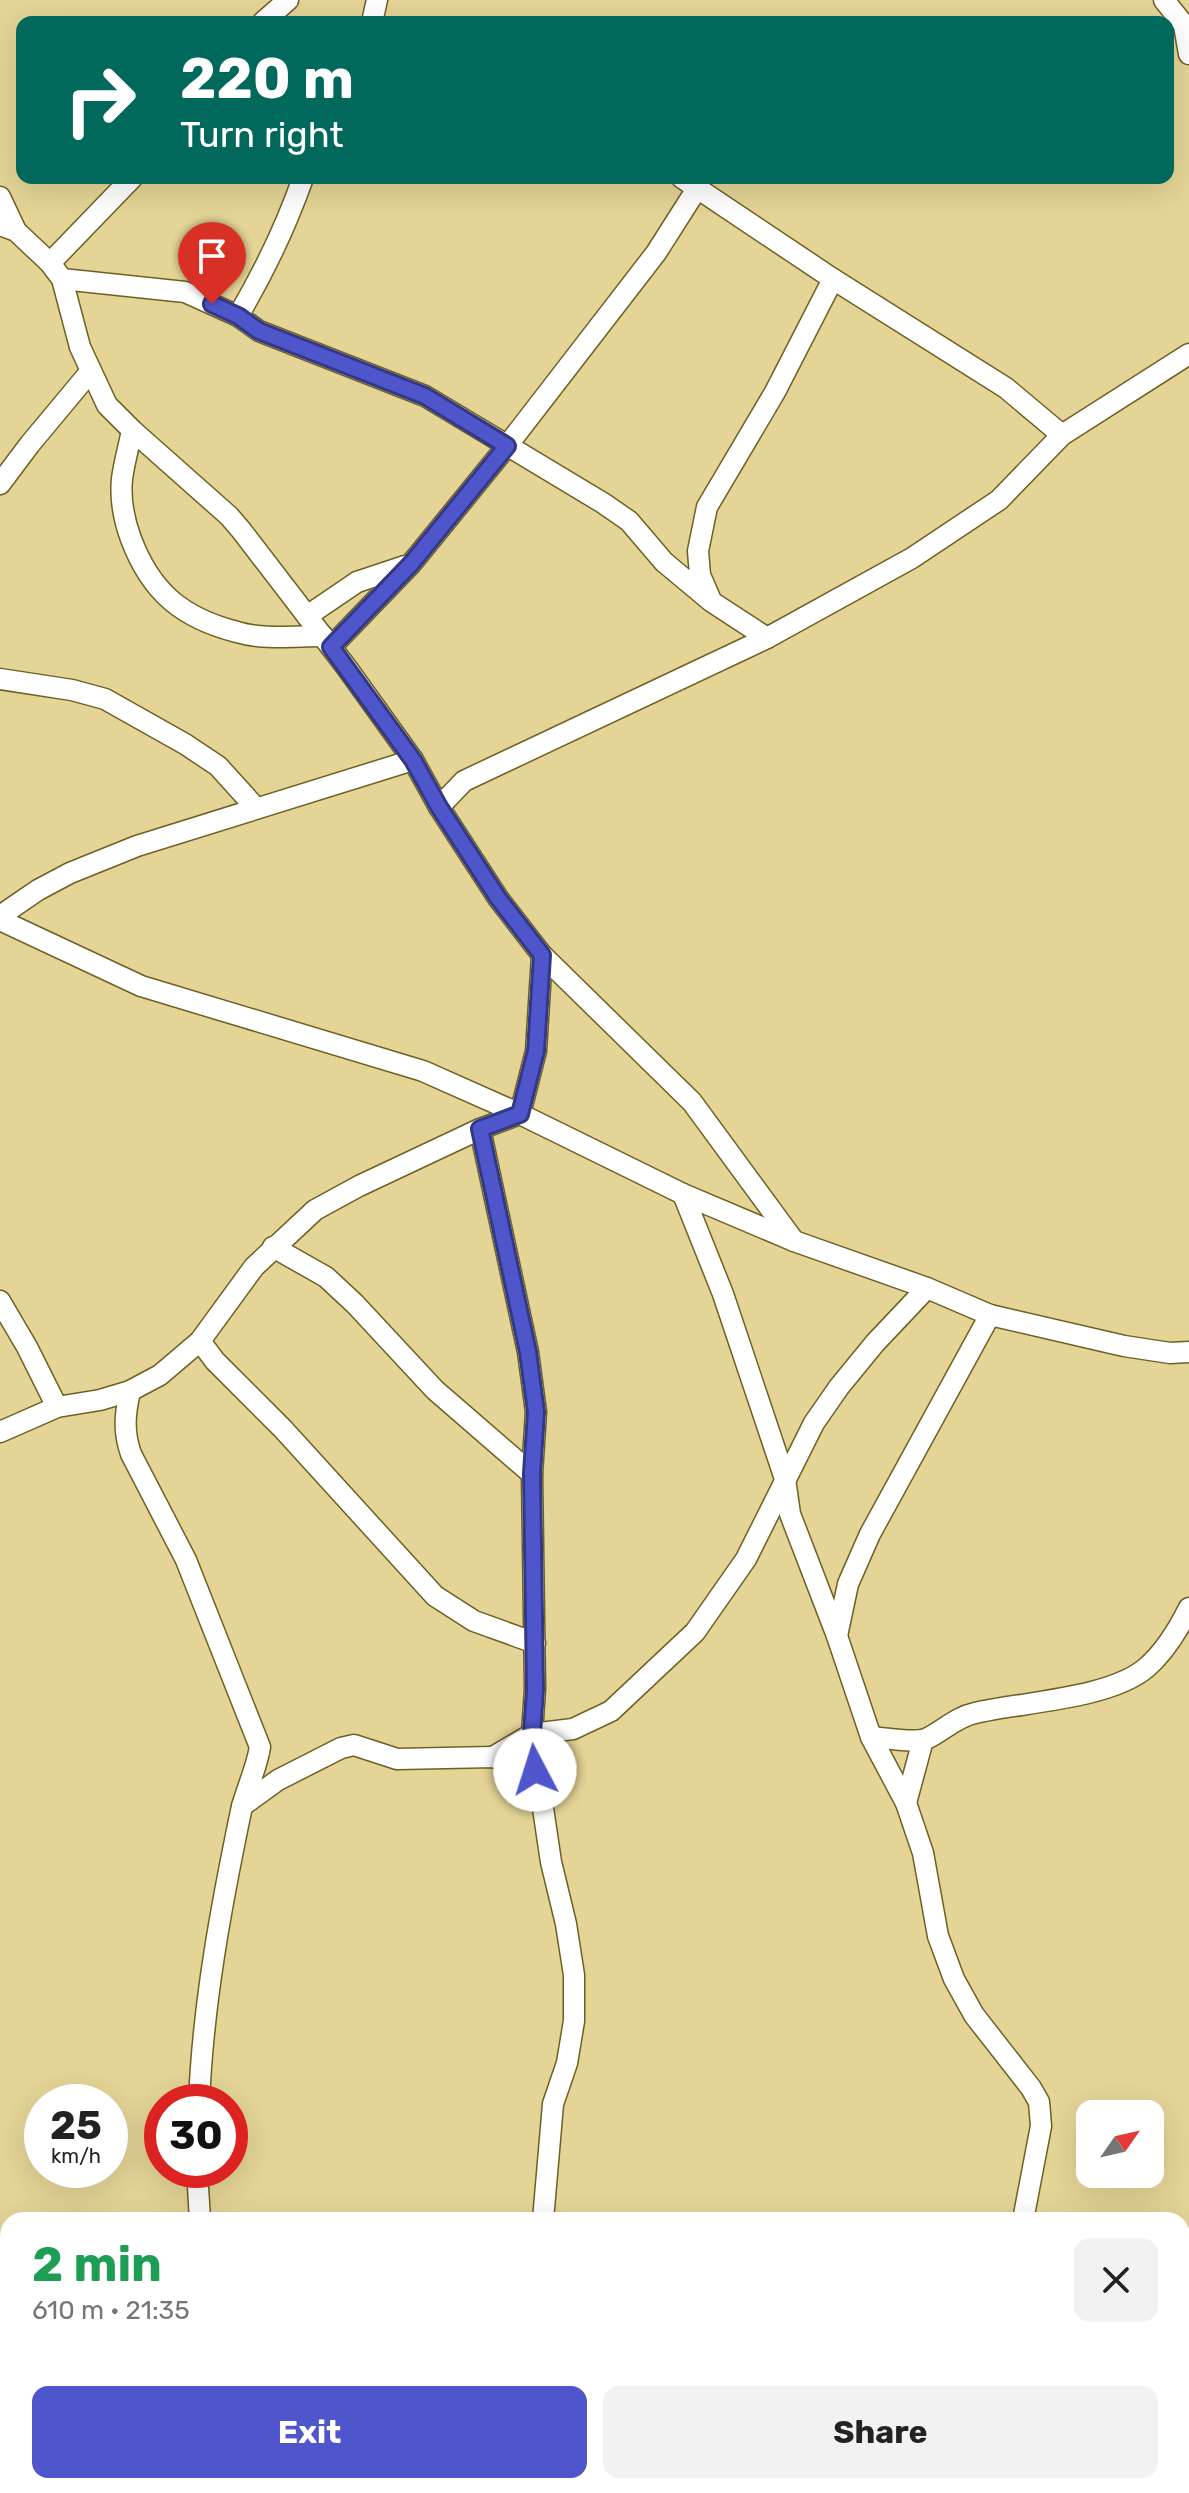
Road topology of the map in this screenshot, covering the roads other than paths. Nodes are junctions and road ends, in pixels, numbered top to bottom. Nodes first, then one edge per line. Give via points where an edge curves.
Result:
1 (288, 0) edge
2 (1164, 0) edge
3 (270, 16) edge
4 (1189, 54) edge
5 (127, 184) edge
6 (301, 184) edge
7 (690, 184) edge
8 (691, 184) edge
9 (0, 197) edge
10 (8, 228) edge
11 (56, 271) junction
12 (833, 279) junction
13 (238, 316) junction
14 (1189, 354) edge
15 (90, 372) junction
16 (132, 430) junction
17 (1062, 435) junction
18 (507, 446) junction
19 (0, 484) edge
20 (411, 564) junction
21 (712, 602) junction
22 (307, 616) junction
23 (767, 638) junction
24 (327, 642) junction
25 (0, 679) edge
26 (413, 760) junction
27 (439, 807) junction
28 (256, 808) junction
29 (0, 918) edge
30 (542, 955) junction
31 (520, 1114) junction
32 (480, 1129) junction
33 (683, 1194) junction
34 (794, 1241) junction
35 (273, 1247) junction
36 (927, 1288) junction
37 (0, 1301) edge
38 (990, 1315) junction
39 (200, 1341) junction
40 (1189, 1352) edge
41 (130, 1391) junction
42 (57, 1407) junction
43 (0, 1432) edge
44 (532, 1474) junction
45 (785, 1479) junction
46 (1189, 1608) edge
47 (837, 1636) junction
48 (535, 1643) junction
49 (532, 1734) junction
50 (871, 1737) junction
51 (923, 1740) junction
52 (493, 1757) junction
53 (535, 1770) junction
54 (906, 1803) junction
55 (242, 1806) junction
56 (200, 2084) edge
57 (198, 2188) edge
58 (200, 2212) edge
59 (544, 2212) edge
60 (1025, 2212) edge

1 - 3 street
2 - 4 street via 1184,25
5 - 11 street
6 - 13 street
7 - 18 street via 656,253
8 - 12 street
9 - 10 street
10 - 11 street
11 - 13 street via 185,292
11 - 15 street
12 - 17 street via 1006,388
12 - 21 street via 707,507 698,551 700,575
13 - 18 street via 259,331 425,396
14 - 17 street
15 - 16 street via 107,405
15 - 19 street
16 - 22 street via 229,516
16 - 24 street via 122,481 124,518 152,583 198,618 238,633
17 - 23 street via 999,500 912,558
18 - 20 street
18 - 21 street via 629,521 664,562
20 - 22 street via 357,582
20 - 24 street
21 - 23 street
22 - 24 street
23 - 27 street via 464,781
24 - 26 street
25 - 28 street via 105,699 218,766
26 - 27 street
26 - 28 street
27 - 30 street
28 - 29 street via 70,873
29 - 31 street via 141,986 423,1071
30 - 31 street via 536,1051
30 - 34 street via 692,1102
31 - 32 street
31 - 33 street
32 - 35 street via 315,1210
32 - 44 street via 528,1352 536,1412
33 - 34 street
33 - 45 street
34 - 36 street
35 - 39 street
35 - 44 street via 326,1277 435,1390
36 - 38 street
36 - 45 street via 839,1387
37 - 42 street
38 - 40 street via 1124,1346
38 - 47 street via 870,1534 848,1584
39 - 41 street via 160,1375
39 - 48 street via 435,1596 474,1621
41 - 42 street
41 - 55 street via 124,1420 131,1454 186,1560 258,1736 255,1773
42 - 43 street
44 - 48 street
45 - 47 street via 790,1514
45 - 49 street via 746,1559 695,1632 611,1711 573,1729
46 - 51 street via 1144,1670 1115,1685 971,1714
47 - 50 street
48 - 49 street
49 - 52 street
49 - 53 street
50 - 51 street
50 - 54 street
51 - 54 street
52 - 53 street
52 - 55 street via 397,1759 354,1745 278,1780
53 - 59 street via 574,1975 574,2021 553,2104
54 - 60 street via 923,1853 938,1936 954,1979 974,2015 1039,2102 1041,2126
55 - 56 street via 204,2026
57 - 58 street

